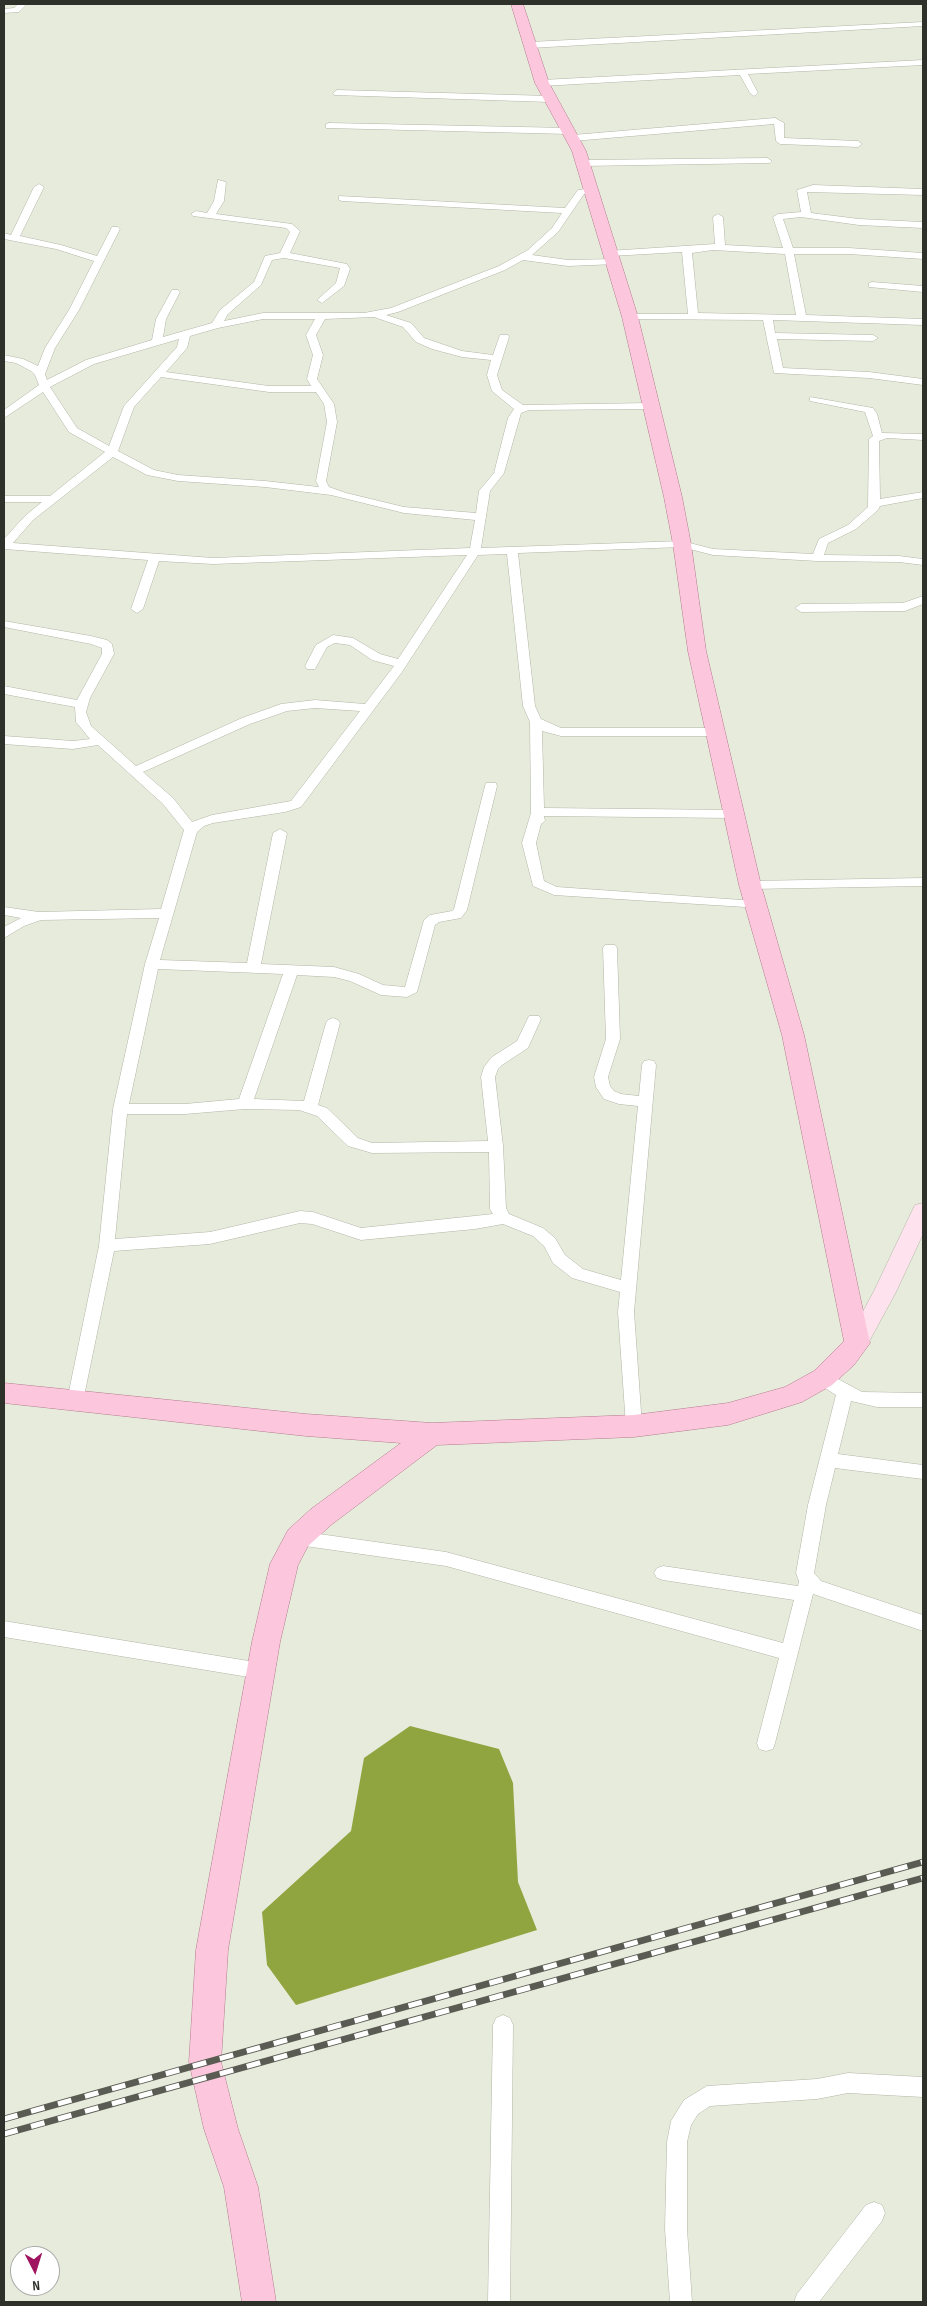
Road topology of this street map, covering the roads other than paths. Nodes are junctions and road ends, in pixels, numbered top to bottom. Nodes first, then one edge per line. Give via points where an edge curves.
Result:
1 (22, 4) edge
2 (517, 4) edge
3 (4, 12) edge
4 (923, 24) edge
5 (530, 45) junction
6 (923, 62) edge
7 (743, 72) junction
8 (546, 91) junction
9 (336, 93) dead end
10 (754, 93) dead end
11 (329, 126) dead end
12 (571, 135) junction
13 (858, 144) dead end
14 (767, 161) dead end
15 (582, 163) junction
16 (221, 182) dead end
17 (39, 187) dead end
18 (591, 190) junction
19 (923, 192) edge
20 (342, 198) dead end
21 (568, 210) junction
22 (196, 214) dead end
23 (803, 215) junction
24 (210, 216) junction
25 (718, 217) dead end
26 (923, 226) edge
27 (116, 229) dead end
28 (9, 237) edge
29 (720, 248) junction
30 (692, 249) junction
31 (789, 251) junction
32 (284, 255) junction
33 (923, 256) edge
34 (522, 257) junction
35 (613, 258) junction
36 (101, 260) junction
37 (872, 285) dead end
38 (923, 289) edge
39 (175, 292) dead end
40 (322, 300) dead end
41 (374, 314) junction
42 (322, 315) junction
43 (693, 316) junction
44 (630, 317) junction
45 (767, 317) junction
46 (801, 318) junction
47 (923, 322) edge
48 (216, 325) junction
49 (185, 336) junction
50 (770, 336) junction
51 (504, 337) dead end
52 (873, 338) dead end
53 (157, 343) junction
54 (4, 358) edge
55 (497, 358) junction
56 (40, 374) junction
57 (158, 374) junction
58 (923, 382) edge
59 (44, 386) junction
60 (317, 389) junction
61 (814, 400) dead end
62 (651, 406) junction
63 (520, 408) junction
64 (4, 415) edge
65 (878, 436) junction
66 (923, 437) edge
67 (112, 452) junction
68 (331, 492) junction
69 (923, 494) edge
70 (4, 499) edge
71 (52, 499) junction
72 (876, 503) junction
73 (480, 517) junction
74 (682, 544) junction
75 (4, 546) edge
76 (512, 550) junction
77 (475, 551) junction
78 (154, 558) junction
79 (817, 558) junction
80 (923, 562) edge
81 (923, 600) edge
82 (801, 608) dead end
83 (137, 609) dead end
84 (4, 624) edge
85 (401, 664) junction
86 (311, 666) dead end
87 (4, 690) edge
88 (82, 705) junction
89 (368, 708) junction
90 (536, 722) junction
91 (715, 732) junction
92 (4, 740) edge
93 (100, 741) junction
94 (135, 771) junction
95 (491, 786) dead end
96 (538, 812) junction
97 (734, 814) junction
98 (538, 829) dead end
99 (191, 830) junction
100 (280, 833) dead end
101 (923, 882) edge
102 (750, 885) junction
103 (756, 904) junction
104 (4, 911) edge
105 (167, 912) junction
106 (40, 916) junction
107 (4, 933) edge
108 (610, 948) dead end
109 (152, 964) junction
110 (253, 967) junction
111 (292, 969) junction
112 (534, 1019) dead end
113 (333, 1023) dead end
114 (649, 1065) dead end
115 (646, 1102) junction
116 (245, 1104) junction
117 (310, 1107) junction
118 (120, 1109) junction
119 (496, 1146) junction
120 (923, 1211) edge
121 (504, 1218) junction
122 (107, 1246) junction
123 (629, 1288) junction
124 (857, 1343) junction
125 (823, 1378) junction
126 (845, 1392) junction
127 (4, 1394) edge
128 (923, 1400) edge
129 (74, 1401) junction
130 (634, 1426) junction
131 (432, 1434) junction
132 (828, 1460) junction
133 (923, 1472) edge
134 (298, 1538) junction
135 (663, 1573) dead end
136 (806, 1588) junction
137 (923, 1623) edge
138 (4, 1629) edge
139 (789, 1653) junction
140 (261, 1671) junction
141 (766, 1743) dead end
142 (503, 2025) dead end
143 (923, 2087) edge
144 (874, 2213) dead end
145 (259, 2302) edge
146 (499, 2302) edge
147 (681, 2302) edge
148 (805, 2302) edge

1 - 3 street via 16,10
2 - 5 main road
4 - 5 street
5 - 8 main road
6 - 7 street
7 - 8 street
7 - 10 street
8 - 9 street
8 - 12 main road
11 - 12 street
12 - 13 street via 775,121 780,123 780,140
12 - 15 main road
14 - 15 street
15 - 18 main road
16 - 24 street via 219,201
17 - 28 street
18 - 21 street via 581,192
18 - 35 main road
19 - 23 street via 806,189 802,191 807,209
20 - 21 street
21 - 34 street via 555,230
22 - 24 street
23 - 26 street
23 - 31 street via 778,216
24 - 32 street via 294,228 295,233
25 - 29 street
27 - 36 street
28 - 36 street
29 - 30 street
29 - 31 street
30 - 35 street
30 - 43 street via 687,252 686,259
31 - 33 street
31 - 46 street
32 - 40 street via 344,266 341,284
32 - 48 street via 268,258 258,283 224,312
34 - 35 street via 568,263
34 - 41 street via 394,310
35 - 44 main road
36 - 56 street via 50,348
37 - 38 street
39 - 53 street via 160,319
41 - 42 street
41 - 55 street via 406,325 420,340 436,348
42 - 48 street via 264,316
42 - 60 street via 311,335 317,352 312,379
43 - 44 street
43 - 45 street
44 - 62 main road
45 - 46 street
45 - 50 street
46 - 47 street
48 - 49 street
49 - 53 street
49 - 57 street via 182,348
50 - 52 street
50 - 58 street via 778,371 870,375
51 - 55 street
53 - 59 street via 90,362
54 - 56 street via 29,366
55 - 63 street via 492,375 494,384 502,396
56 - 59 street
57 - 60 street via 269,389
57 - 67 street via 129,406
59 - 64 street
59 - 67 street via 73,430
60 - 68 street via 329,404 332,422 321,480 325,489
61 - 65 street via 869,410
62 - 63 street
62 - 74 main road
63 - 73 street via 513,418 499,473 485,491
65 - 66 street
65 - 72 street via 873,443
67 - 68 street via 162,476
67 - 71 street
68 - 73 street via 410,511
69 - 72 street
70 - 71 street
71 - 75 street via 29,518
72 - 79 street via 870,513 852,527 823,541
73 - 77 street
74 - 76 street
74 - 79 street via 713,552
74 - 91 main road via 697,652
75 - 78 street
76 - 77 street
76 - 90 street via 529,706
77 - 78 street via 213,561
77 - 85 street
78 - 83 street
79 - 80 street
81 - 82 street via 905,606
84 - 88 street via 91,640 108,647 108,654
85 - 86 street via 376,657 353,642 333,639 322,645
85 - 89 street
87 - 88 street
88 - 93 street via 82,722
89 - 94 street via 315,704 284,707
89 - 99 street via 296,804 212,819
90 - 91 street via 561,732
90 - 96 street
91 - 97 main road
92 - 93 street via 73,745
93 - 94 street
94 - 99 street via 168,801
95 - 111 street via 460,910 456,915 429,922 412,989 392,992 344,973
96 - 97 street
96 - 98 street
96 - 103 street via 529,843 538,883 554,892
97 - 102 main road
99 - 105 street
100 - 110 street
101 - 102 street
102 - 103 main road
103 - 124 main road via 793,1036
104 - 106 street
105 - 106 street
105 - 109 street
106 - 107 street via 19,922
108 - 115 street via 613,1040 600,1077 609,1095
109 - 110 street
109 - 118 street
110 - 111 street
111 - 116 street
112 - 119 street via 523,1044 491,1068 488,1077
113 - 117 street
114 - 115 street
115 - 123 street
116 - 117 street
116 - 118 street via 185,1109
117 - 119 street via 322,1112 353,1142 372,1148
118 - 122 street
119 - 121 street via 498,1209
120 - 124 main road
121 - 122 street via 360,1234 300,1216 210,1238
121 - 123 street via 538,1232 550,1242 558,1259 578,1274
122 - 129 street
123 - 130 street via 626,1312
124 - 125 main road
125 - 126 street
125 - 130 main road via 793,1395 728,1414
126 - 128 street via 877,1400
126 - 132 street
127 - 129 main road
129 - 131 main road via 306,1425
130 - 131 main road
131 - 134 main road
132 - 133 street
132 - 136 street via 805,1573
134 - 139 street via 446,1559
134 - 140 main road via 284,1564
135 - 136 street via 790,1591
136 - 137 street via 815,1587
136 - 139 street
138 - 140 street
139 - 141 street
140 - 145 main road via 212,1950 204,2062 241,2187
142 - 146 street
143 - 147 street via 848,2083 817,2089 707,2096 691,2107 681,2121 677,2142 676,2229
144 - 148 street

